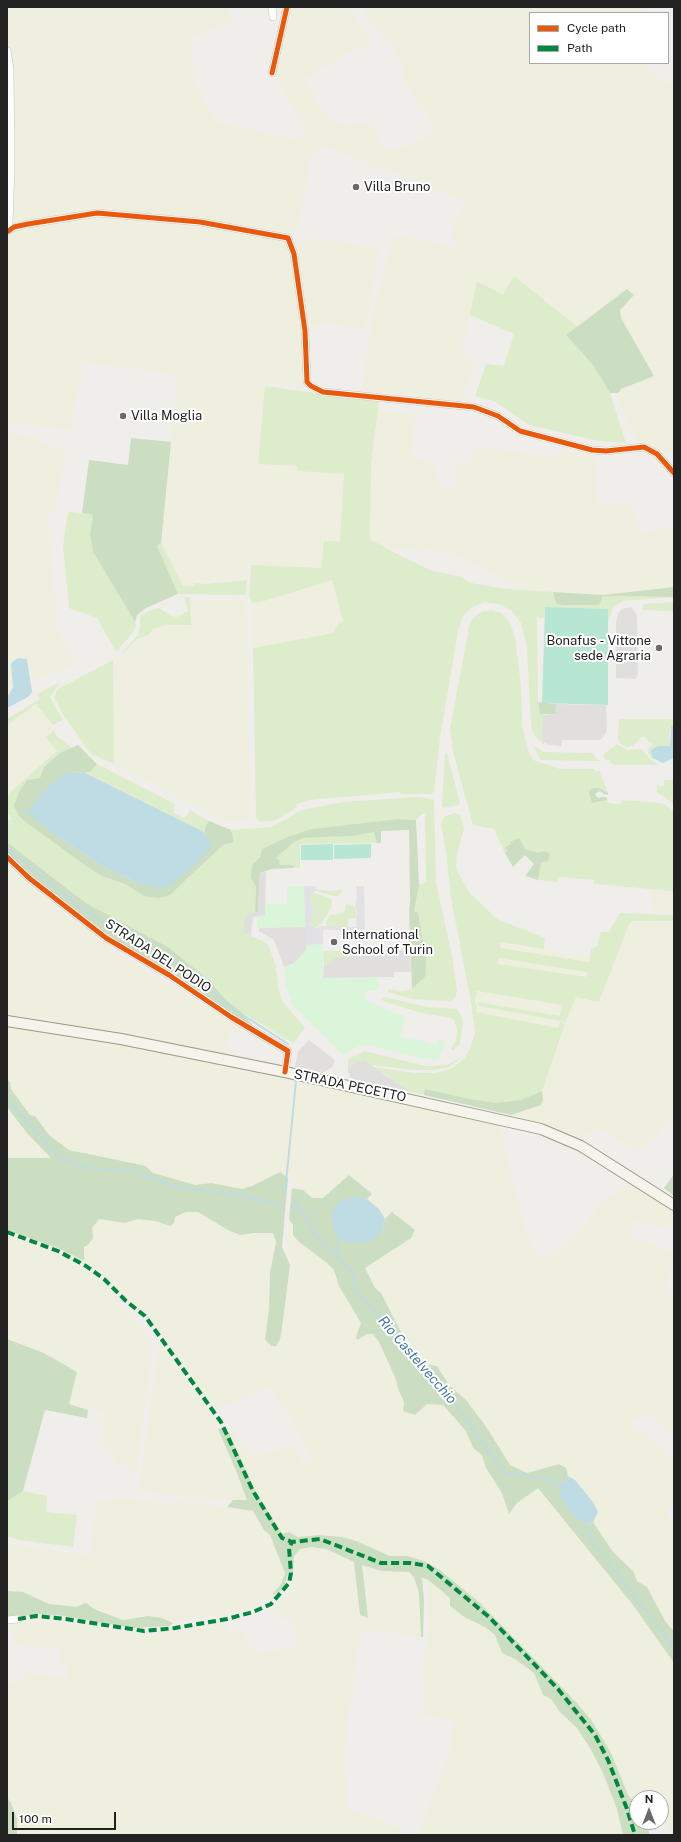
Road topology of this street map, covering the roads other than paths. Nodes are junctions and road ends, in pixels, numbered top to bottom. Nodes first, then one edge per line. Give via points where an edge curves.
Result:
1 (272, 7) edge
2 (287, 7) edge
3 (273, 17) dead end
4 (7, 51) edge
5 (272, 73) dead end
6 (7, 231) edge
7 (674, 473) edge
8 (7, 857) edge
9 (7, 1021) edge
10 (285, 1072) junction
11 (674, 1206) edge
12 (18, 1619) dead end
13 (7, 1620) edge

1 - 3 street
2 - 5 street
4 - 6 street via 10,70 11,163
6 - 7 street via 28,224 86,214 101,214 200,222 288,238 294,254 305,331 306,375 311,386 323,392 474,407 498,416 520,431 592,450 644,447 657,454
8 - 10 street, STRADA DEL PODIO via 29,878 106,938 288,1051
9 - 10 main road, STRADA PECETTO via 121,1039
10 - 11 main road, STRADA PECETTO via 541,1129 581,1146
12 - 13 street

